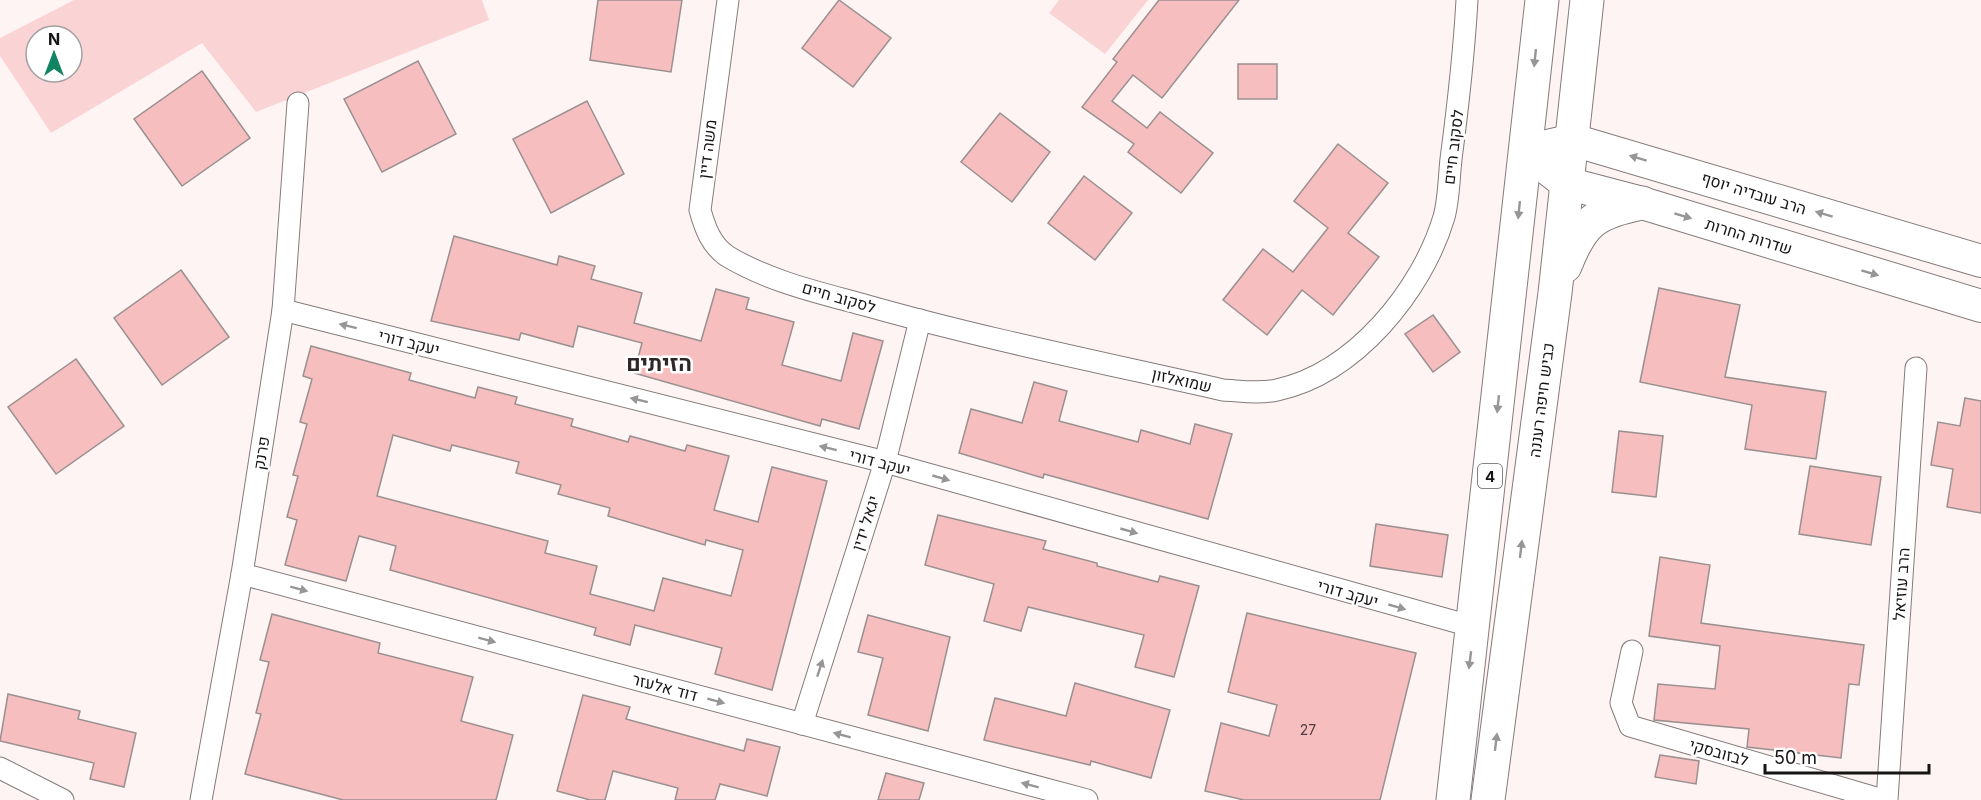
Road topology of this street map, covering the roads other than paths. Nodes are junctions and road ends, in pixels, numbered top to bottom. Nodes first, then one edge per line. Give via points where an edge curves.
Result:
1 (728, 0) edge
2 (1467, 0) edge
3 (1542, 0) edge
4 (1587, 0) edge
5 (298, 103) dead end
6 (1573, 140) junction
7 (1526, 152) junction
8 (1566, 183) junction
9 (1641, 203) junction
10 (1981, 261) edge
11 (759, 271) joint
12 (1412, 288) joint
13 (1555, 293) junction
14 (1981, 306) edge
15 (283, 310) junction
16 (920, 320) junction
17 (1916, 368) dead end
18 (885, 462) junction
19 (242, 574) junction
20 (1474, 627) junction
21 (1632, 651) dead end
22 (802, 724) junction
23 (0, 768) edge
24 (208, 798) edge
25 (63, 800) edge
26 (1087, 800) edge
27 (1453, 800) edge
28 (1488, 800) edge
29 (1885, 800) edge

1 - 11 street, משה דיין via 700,210 707,234 725,255
2 - 12 street, לסקוב חיים via 1463,70 1444,217
3 -> 7 highway, 4
4 - 6 highway, כביש חיפה רעננה
5 - 15 street, פרנק
6 - 7 main road
6 - 8 highway, כביש חיפה רעננה
10 -> 6 main road, הרב עובדיה יוסף
7 - 8 main road, שדרות החרות
7 -> 20 highway, 4
8 - 9 main road, שדרות החרות
8 - 13 highway, כביש חיפה רעננה
9 - 13 highway via 1612,208 1591,220 1576,238
9 -> 14 main road, שדרות החרות
11 - 16 street, לסקוב חיים via 800,287
12 - 16 street, שמואלזון via 1360,347 1323,374 1277,390 1252,393 1222,390
28 -> 13 highway, כביש חיפה רעננה
18 -> 15 street, יעקב דורי
15 - 19 street, פרנק
16 - 18 street, יגאל ידין
17 - 29 street, הרב עוזיאל
18 -> 20 street, יעקב דורי
22 -> 18 street, יגאל ידין
19 -> 22 street, דוד אלעזר
19 - 24 street, פרנק
20 -> 27 highway, 4
21 - 29 street, לבזובסקי via 1621,703 1630,726
26 -> 22 street, דוד אלעזר
23 - 25 street

